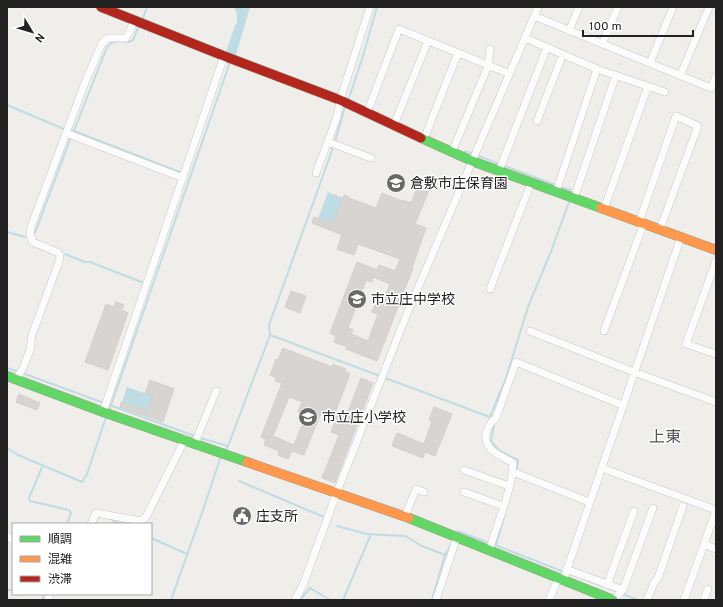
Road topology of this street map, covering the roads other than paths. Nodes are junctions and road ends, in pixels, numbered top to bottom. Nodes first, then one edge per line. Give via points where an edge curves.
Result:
1 (101, 7) edge
2 (370, 7) edge
3 (538, 7) edge
4 (579, 7) edge
5 (618, 7) edge
6 (673, 7) edge
7 (709, 7) edge
8 (713, 7) edge
9 (716, 8) edge
10 (534, 16) junction
11 (138, 22) junction
12 (569, 31) junction
13 (525, 38) junction
14 (428, 41) junction
15 (602, 44) junction
16 (547, 47) junction
17 (490, 49) dead end
18 (458, 53) junction
19 (563, 54) junction
20 (229, 58) junction
21 (650, 63) junction
22 (488, 66) junction
23 (598, 69) junction
24 (510, 74) junction
25 (616, 76) junction
26 (680, 76) junction
27 (716, 77) edge
28 (648, 86) junction
29 (665, 92) dead end
30 (345, 102) junction
31 (367, 113) junction
32 (536, 121) dead end
33 (394, 125) junction
34 (69, 133) junction
35 (424, 139) junction
36 (329, 142) junction
37 (452, 152) junction
38 (474, 157) junction
39 (371, 158) dead end
40 (501, 167) junction
41 (316, 173) dead end
42 (184, 175) junction
43 (531, 183) junction
44 (557, 188) junction
45 (574, 198) junction
46 (604, 209) junction
47 (641, 223) junction
48 (660, 230) junction
49 (681, 237) junction
50 (715, 247) edge
51 (716, 261) edge
52 (490, 289) dead end
53 (530, 331) dead end
54 (604, 331) dead end
55 (716, 354) edge
56 (634, 372) junction
57 (15, 375) edge
58 (216, 391) dead end
59 (716, 402) edge
60 (622, 405) junction
61 (107, 409) junction
62 (197, 438) junction
63 (185, 439) junction
64 (602, 468) junction
65 (464, 470) dead end
66 (515, 473) junction
67 (509, 486) junction
68 (337, 492) junction
69 (424, 492) dead end
70 (464, 492) dead end
71 (590, 502) junction
72 (503, 506) junction
73 (683, 506) dead end
74 (653, 508) dead end
75 (716, 510) edge
76 (634, 511) dead end
77 (405, 516) junction
78 (91, 523) edge
79 (457, 537) junction
80 (704, 544) junction
81 (491, 546) junction
82 (716, 549) edge
83 (563, 575) junction
84 (607, 585) junction
85 (708, 589) dead end
86 (618, 595) edge
87 (295, 600) edge
88 (436, 600) edge
89 (549, 600) edge
90 (647, 600) edge
91 (684, 600) edge
92 (704, 600) edge

1 - 11 street
2 - 30 street
3 - 10 street
4 - 12 street
5 - 15 street
6 - 21 street
7 - 26 street
8 - 9 street
10 - 12 street
10 - 13 street
11 - 20 street
11 - 34 street via 126,38 108,38 102,43 84,85
12 - 15 street
13 - 16 street
13 - 24 street
14 - 18 street
14 - 31 street via 399,28
14 - 33 street
15 - 21 street
16 - 19 street
16 - 40 street
17 - 22 street
18 - 22 street
18 - 35 street
19 - 23 street
19 - 32 street
20 - 30 street
20 - 42 street
21 - 26 street
22 - 24 street
22 - 37 street
23 - 25 street
23 - 44 street
24 - 38 street
25 - 28 street
25 - 45 street
26 - 27 street via 711,88
28 - 29 street
28 - 46 street
30 - 31 street
30 - 36 street
31 - 33 street
33 - 35 street
34 - 42 street
34 - 57 street via 30,235 36,244 60,253 60,259 32,335 30,350
35 - 37 street
36 - 39 street
36 - 41 street
37 - 38 street
38 - 40 street
38 - 68 street via 406,316
40 - 43 street
42 - 61 street
43 - 44 street
43 - 52 street
44 - 45 street
45 - 46 street
46 - 47 street
47 - 48 street
47 - 48 street via 676,116 698,126
47 - 54 street
48 - 49 street
49 - 50 street
49 - 56 street
51 - 55 street via 686,344
53 - 56 street
56 - 59 street
56 - 60 street
57 - 61 street
58 - 62 street
60 - 64 street
60 - 66 street via 516,362 496,418 489,424 486,438 487,444 495,452 513,463
61 - 63 street
62 - 63 street
62 - 68 street via 224,452
63 - 78 street via 146,517 141,521 96,513
64 - 71 street
64 - 75 street
65 - 67 street
66 - 67 street
66 - 71 street
67 - 72 street
68 - 77 street
68 - 87 street via 303,585
69 - 77 street via 416,489
70 - 72 street
71 - 83 street
72 - 81 street
73 - 90 street via 658,578
74 - 86 street
75 - 80 street
76 - 84 street
77 - 79 street
79 - 81 street
79 - 88 street
80 - 82 street
80 - 91 street
81 - 83 street
83 - 84 street
83 - 86 street
83 - 89 street
84 - 86 street
85 - 92 street

